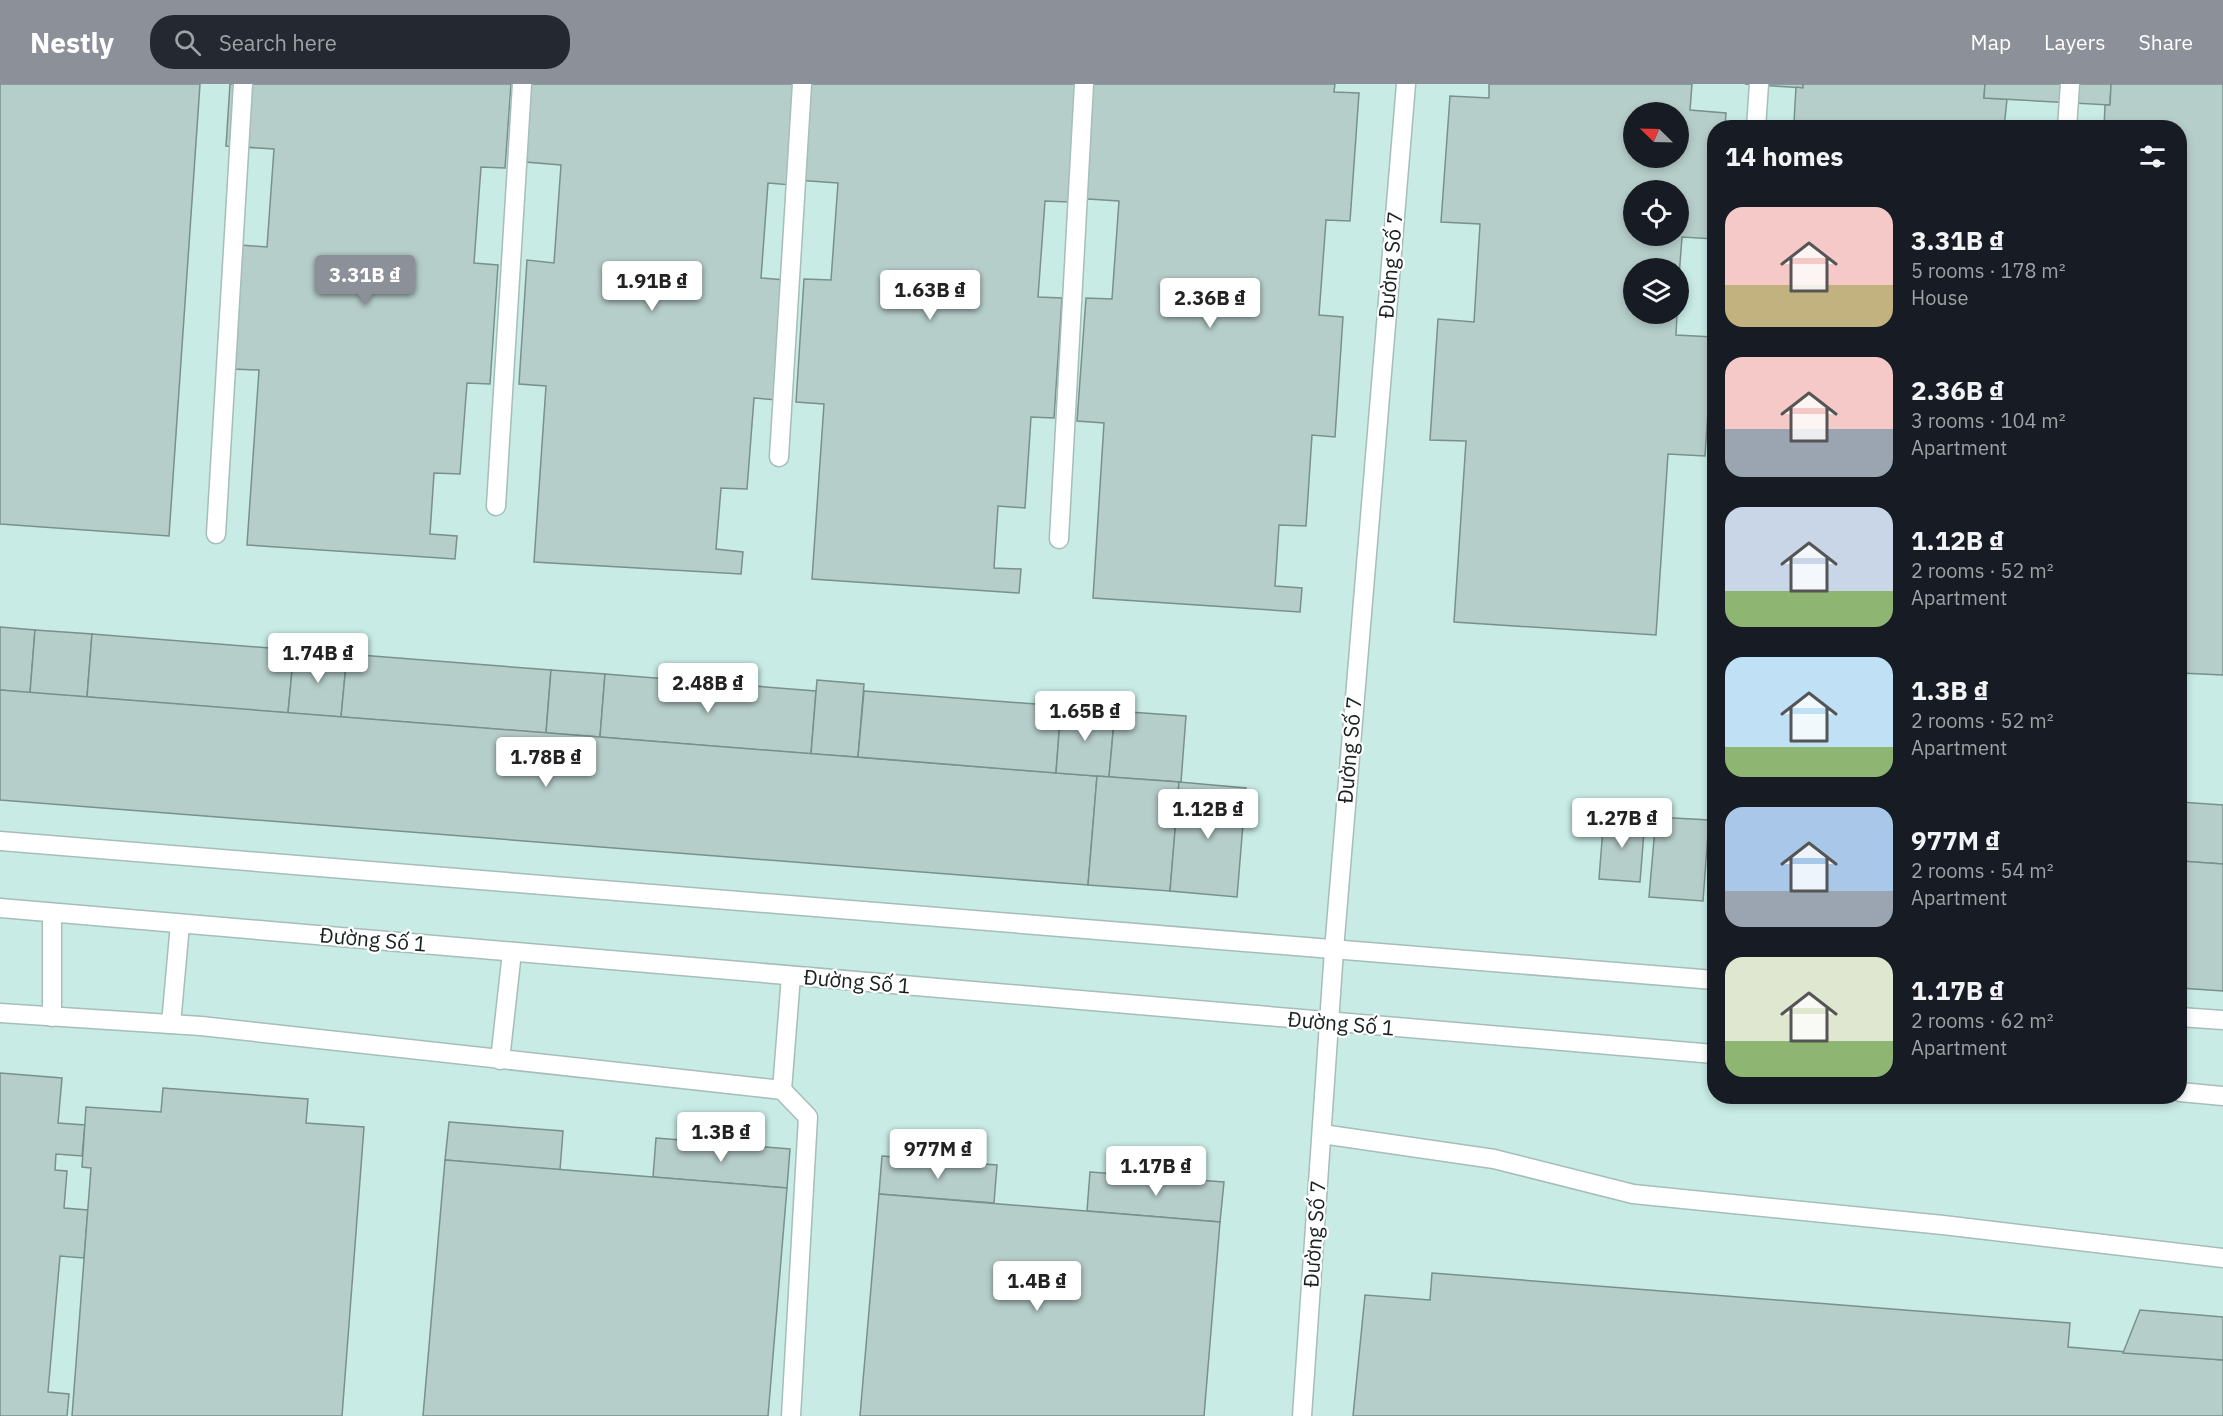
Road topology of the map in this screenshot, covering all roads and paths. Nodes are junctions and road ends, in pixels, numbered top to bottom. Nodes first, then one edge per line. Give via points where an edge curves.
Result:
1 (243, 84) edge
2 (522, 84) edge
3 (802, 84) edge
4 (1084, 84) edge
5 (1406, 84) edge
6 (1759, 84) edge
7 (2070, 84) edge
8 (1757, 120) edge
9 (2068, 120) edge
10 (779, 457) dead end
11 (496, 506) dead end
12 (216, 534) dead end
13 (1059, 538) dead end
14 (0, 841) edge
15 (0, 908) edge
16 (52, 913) junction
17 (180, 924) junction
18 (1334, 950) junction
19 (512, 952) junction
20 (791, 976) junction
21 (1707, 979) edge
22 (0, 1012) edge
23 (52, 1017) junction
24 (2187, 1017) edge
25 (2223, 1020) edge
26 (1330, 1023) junction
27 (171, 1024) junction
28 (1707, 1053) edge
29 (500, 1060) junction
30 (782, 1090) junction
31 (2187, 1093) edge
32 (2223, 1096) edge
33 (1322, 1134) junction
34 (2223, 1258) edge
35 (791, 1416) edge
36 (1302, 1416) edge

1 - 12 lane
2 - 11 lane
3 - 10 lane
4 - 13 lane
5 - 18 lane, Đường Số 7
6 - 8 lane
7 - 9 lane
14 - 18 lane
15 - 16 lane, Đường Số 1
16 - 17 lane, Đường Số 1
16 - 23 lane
17 - 19 lane, Đường Số 1
17 - 27 lane
18 - 21 lane
18 - 26 lane, Đường Số 7
19 - 20 lane, Đường Số 1
19 - 29 lane
20 - 26 lane, Đường Số 1
20 - 30 lane
22 - 23 lane
23 - 27 lane
24 - 25 lane
26 - 28 lane, Đường Số 1
26 - 33 lane, Đường Số 7
27 - 29 lane
29 - 30 lane
30 - 35 lane via 808,1117
31 - 32 lane
33 - 34 lane via 1494,1159 1633,1194
33 - 36 lane, Đường Số 7

